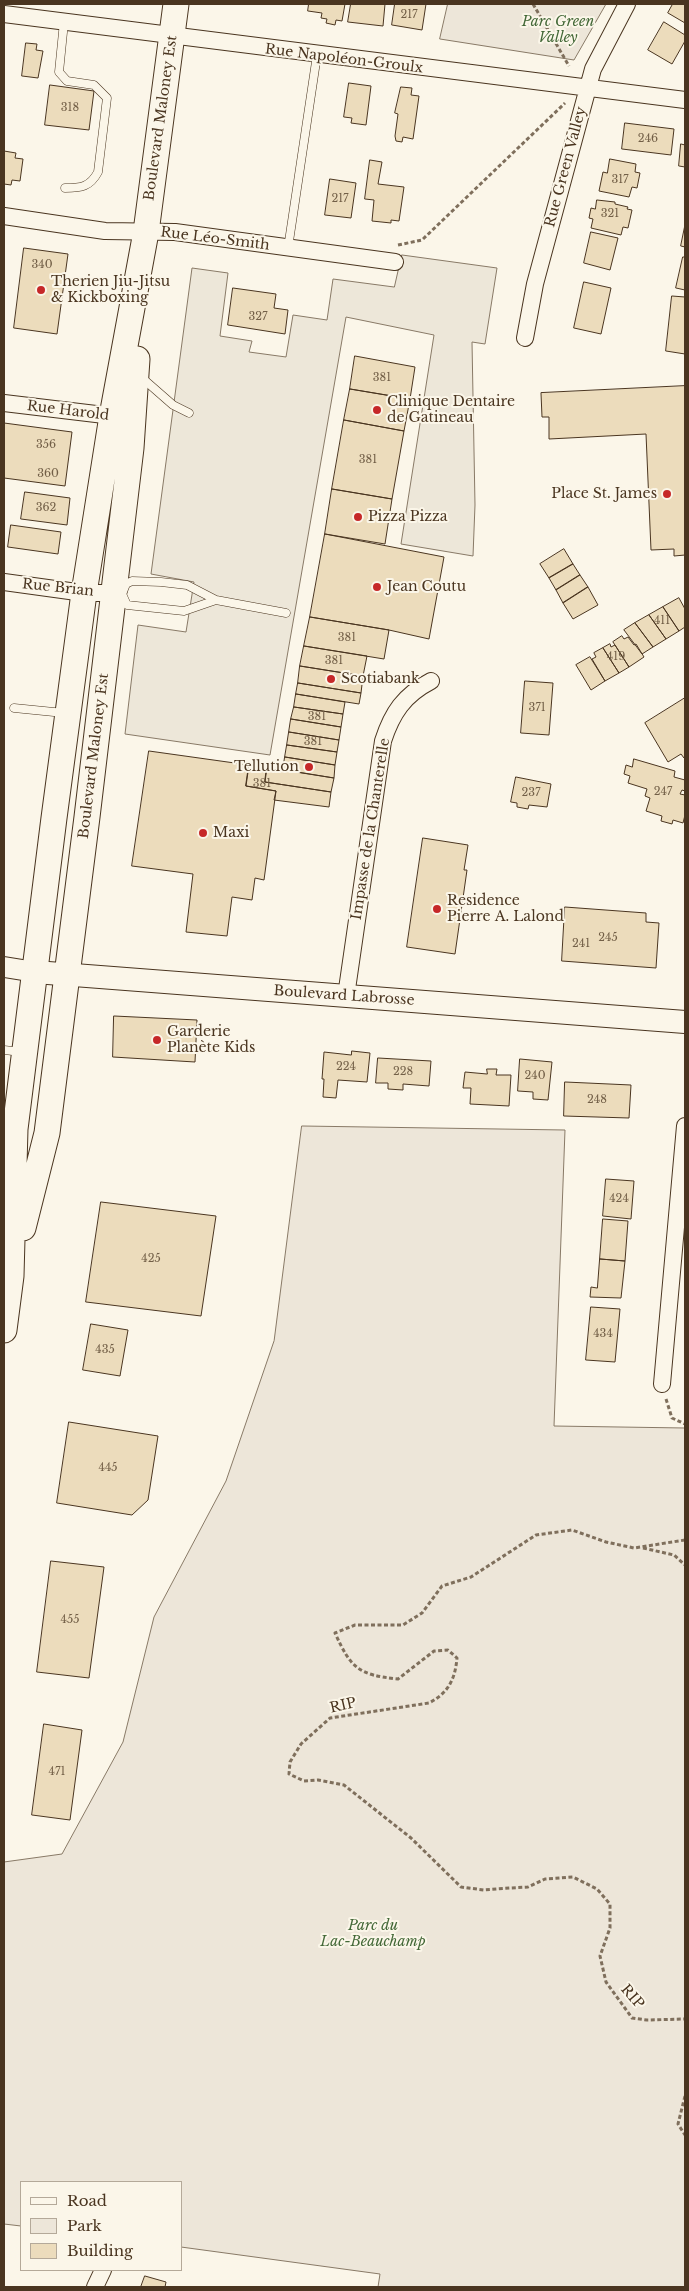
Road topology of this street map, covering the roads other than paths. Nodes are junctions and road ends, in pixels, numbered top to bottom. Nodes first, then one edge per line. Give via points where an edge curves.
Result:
1 (176, 4) edge
2 (627, 4) edge
3 (4, 14) edge
4 (64, 22) junction
5 (172, 36) junction
6 (317, 55) junction
7 (587, 89) junction
8 (685, 100) edge
9 (65, 188) dead end
10 (4, 216) edge
11 (146, 232) junction
12 (288, 248) junction
13 (396, 262) dead end
14 (525, 338) dead end
15 (136, 373) junction
16 (4, 403) edge
17 (190, 413) dead end
18 (123, 417) junction
19 (4, 582) edge
20 (84, 593) junction
21 (117, 594) junction
22 (216, 600) junction
23 (286, 612) dead end
24 (431, 681) dead end
25 (14, 708) dead end
26 (68, 713) junction
27 (4, 967) edge
28 (34, 972) junction
29 (67, 974) junction
30 (346, 996) junction
31 (685, 1022) edge
32 (15, 1051) edge
33 (685, 1126) edge
34 (9, 1144) edge
35 (11, 1276) junction
36 (4, 1330) edge
37 (662, 1384) road end
38 (103, 2271) edge
39 (95, 2287) edge

1 - 5 main road, Boulevard Maloney Est
2 - 7 street, Rue Green Valley via 595,63
3 - 4 street, Rue Napoléon-Groulx
4 - 5 street, Rue Napoléon-Groulx
4 - 9 lane via 59,72 67,81 94,85 107,98 98,172 93,182 81,188
5 - 6 street, Rue Napoléon-Groulx
5 - 11 main road, Boulevard Maloney Est
6 - 7 street, Rue Napoléon-Groulx
6 - 12 lane
7 - 8 street, Rue Napoléon-Groulx
7 - 14 street, Rue Green Valley via 534,284
10 - 11 street, Rue Léo-Smith via 105,231
11 - 12 street, Rue Léo-Smith via 175,232
11 - 15 main road, Boulevard Maloney Est
11 - 18 main road, Boulevard Maloney Est
12 - 13 street, Rue Léo-Smith
15 - 17 lane via 173,405
15 - 18 main road, Boulevard Maloney Est
16 - 18 street, Rue Harold
18 - 20 main road, Boulevard Maloney Est
18 - 21 main road, Boulevard Maloney Est
19 - 20 street, Rue Brian
20 - 21 street, Rue Brian
20 - 26 main road, Boulevard Maloney Est
21 - 22 lane via 127,605 184,611
21 - 22 lane via 132,581 161,582 186,584
21 - 29 main road, Boulevard Maloney Est
22 - 23 lane
24 - 30 street, Impasse de la Chanterelle via 406,697 389,722 383,741
25 - 26 lane
26 - 28 main road, Boulevard Maloney Est
27 - 28 street, Boulevard Labrosse
28 - 29 main road, Boulevard Labrosse
28 - 32 main road, Boulevard Maloney Est
29 - 30 main road, Boulevard Labrosse
29 - 35 main road, Boulevard Maloney Est via 47,1133
30 - 31 main road, Boulevard Labrosse
32 - 34 main road, Boulevard Maloney Est via 15,1104
33 - 37 street
34 - 35 main road, Boulevard Maloney Est
35 - 36 main road, Boulevard Maloney Est
38 - 39 street

